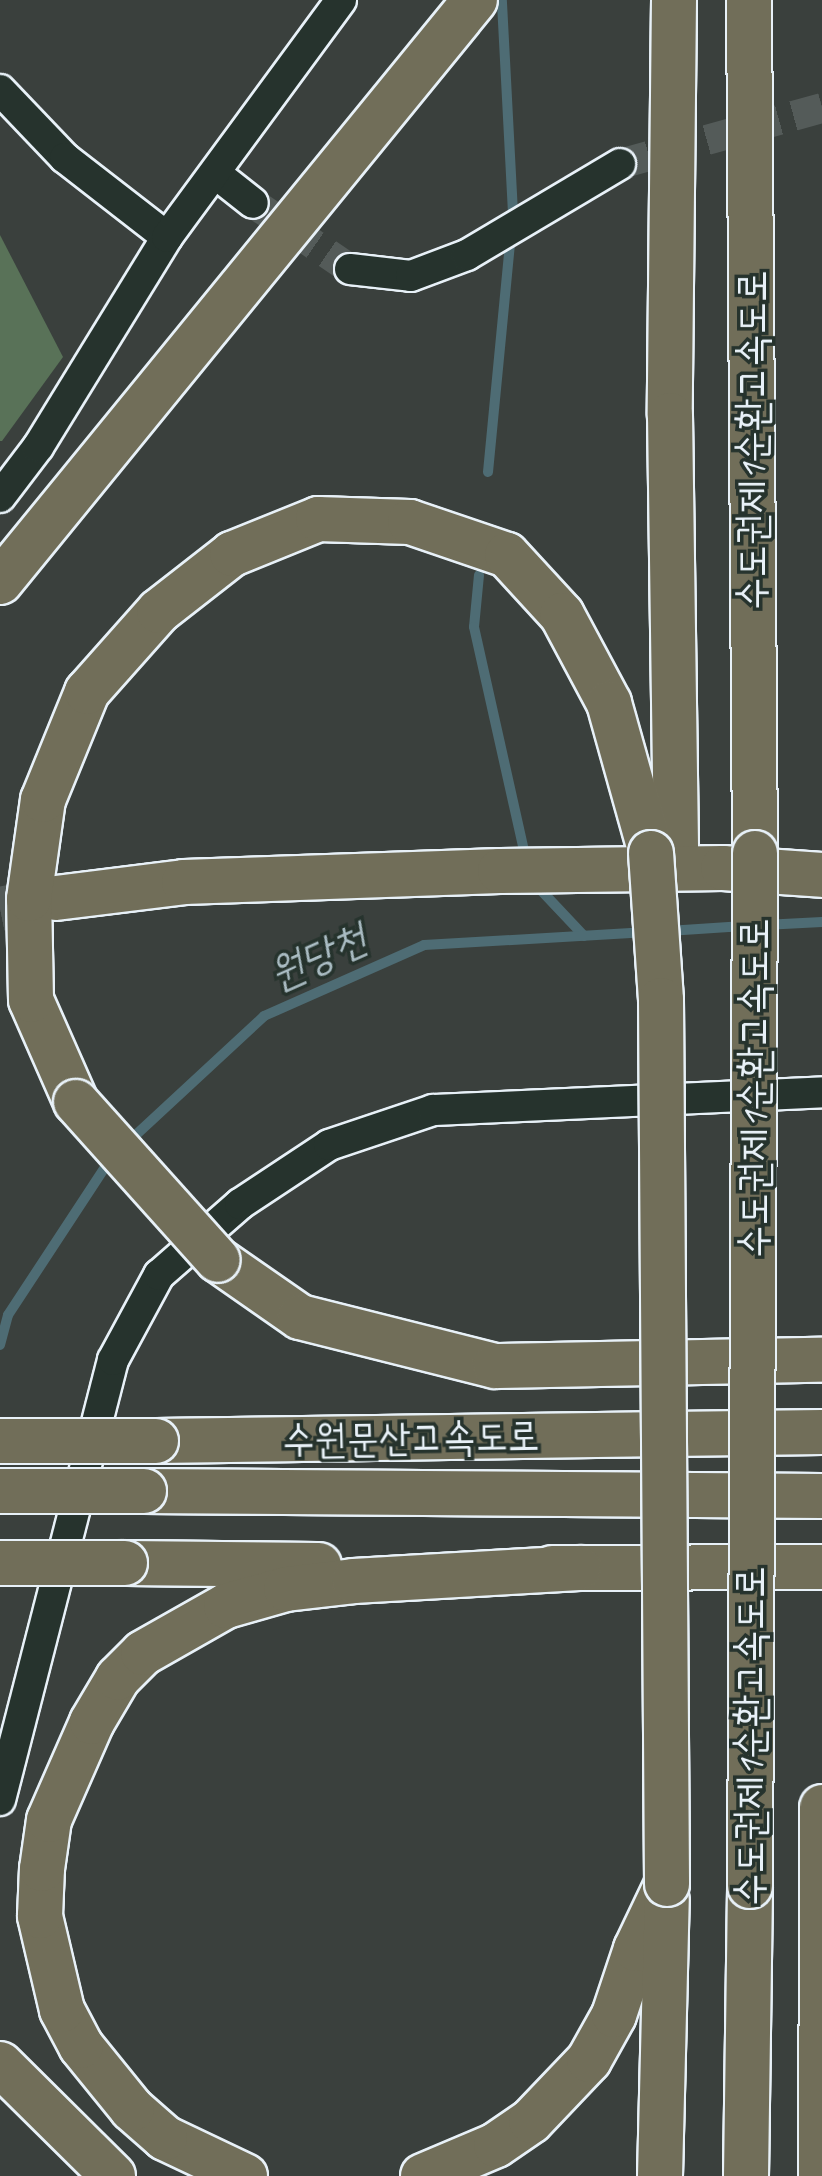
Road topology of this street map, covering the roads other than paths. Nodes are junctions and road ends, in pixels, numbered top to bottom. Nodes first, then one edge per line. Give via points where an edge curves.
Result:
1 (341, 0) edge
2 (475, 0) edge
3 (674, 0) edge
4 (749, 0) edge
5 (0, 90) edge
6 (620, 164) tunnel mouth
7 (215, 173) junction
8 (253, 203) tunnel mouth
9 (167, 237) junction
10 (350, 269) tunnel mouth
11 (0, 497) edge
12 (0, 582) edge
13 (664, 853) junction
14 (822, 875) edge
15 (56, 898) tunnel mouth
16 (822, 1092) edge
17 (822, 1360) edge
18 (822, 1432) edge
19 (0, 1441) edge
20 (0, 1491) edge
21 (822, 1496) edge
22 (0, 1563) edge
23 (822, 1567) edge
24 (579, 1568) junction
25 (0, 1800) edge
26 (822, 1807) edge
27 (667, 1884) junction
28 (820, 1887) edge
29 (12, 2076) edge
30 (113, 2176) edge
31 (245, 2176) edge
32 (423, 2176) edge
33 (660, 2176) edge
34 (746, 2176) edge
35 (821, 2176) edge

1 - 7 street
2 - 12 highway
3 - 13 highway
4 - 34 highway, 수도권제1순환고속도로, bridge via 755,853
5 - 9 street via 65,158
6 - 10 street via 467,255 411,276
7 - 8 street
7 - 9 street
9 - 11 street via 38,447
13 - 17 highway, bridge via 609,703 562,615 507,555 410,522 318,519 232,554 159,611 87,692 43,800 29,899 31,1000 76,1102 218,1260 300,1317 495,1366
13 - 27 highway, bridge
14 - 15 highway via 723,868 198,881
16 - 25 street via 433,1110 329,1145 240,1204 159,1275 113,1360
18 - 19 highway, 수원문산고속도로, bridge
20 - 21 highway, 수원문산고속도로, bridge
22 - 24 highway, bridge
23 - 24 highway
24 - 31 highway via 354,1581 286,1589 226,1606 143,1653 118,1678 92,1722 49,1820 42,1869 40,1916 62,2010 89,2058 132,2109 165,2138
26 - 28 highway, 수도권제1순환고속도로
27 - 32 highway via 636,1949 614,2015 589,2060 531,2121 496,2145
27 - 33 highway
28 - 35 highway, 수도권제1순환고속도로
29 - 30 highway

